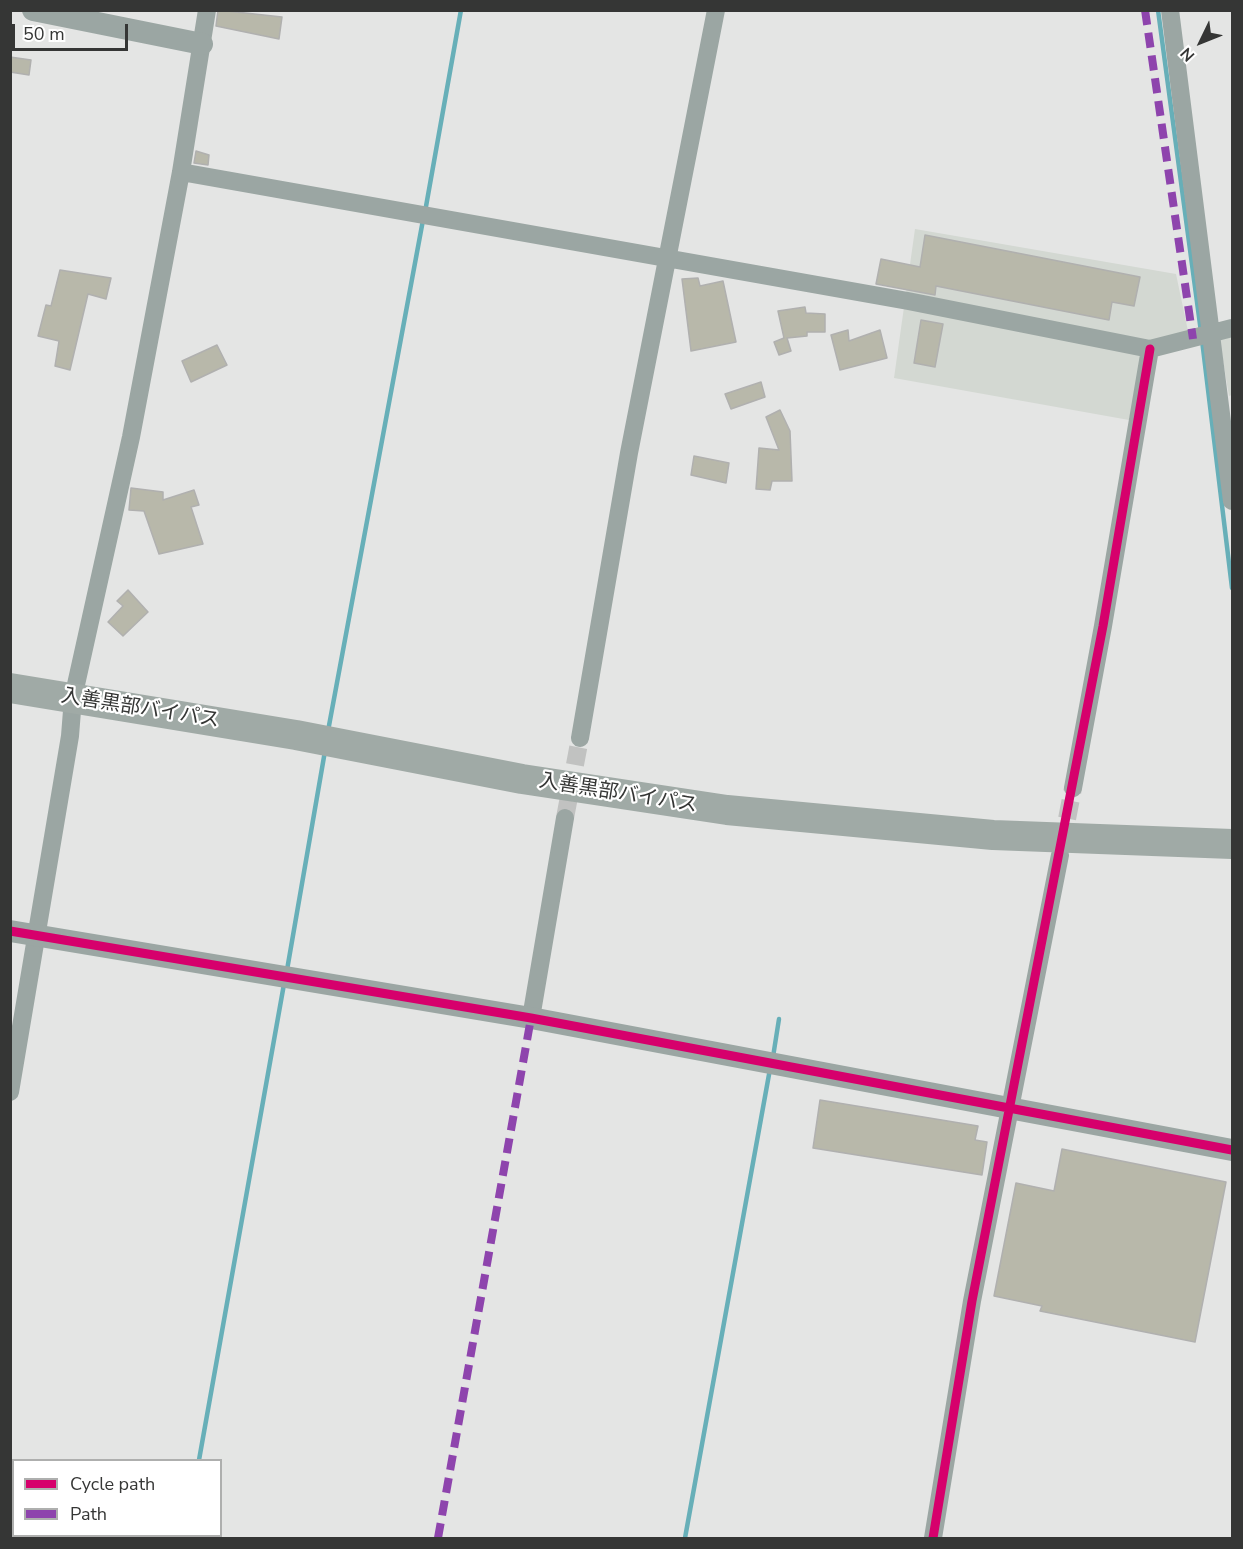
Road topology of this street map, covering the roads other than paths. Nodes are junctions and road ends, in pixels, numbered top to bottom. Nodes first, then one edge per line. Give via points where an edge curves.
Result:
1 (33, 10) edge
2 (207, 10) edge
3 (716, 10) edge
4 (1170, 10) edge
5 (202, 44) junction
6 (181, 172) junction
7 (666, 258) junction
8 (1233, 328) edge
9 (1213, 333) junction
10 (1150, 349) junction
11 (1233, 501) edge
12 (10, 688) edge
13 (73, 698) junction
14 (580, 738) tunnel mouth
15 (1073, 788) tunnel mouth
16 (565, 818) tunnel mouth
17 (1233, 844) edge
18 (1060, 855) tunnel mouth
19 (10, 931) edge
20 (37, 936) junction
21 (531, 1018) junction
22 (10, 1092) edge
23 (1008, 1110) junction
24 (1233, 1150) edge
25 (933, 1539) edge

1 - 5 street
2 - 5 street
3 - 7 street
4 - 9 street
5 - 6 street
6 - 7 street
6 - 13 street via 131,437
7 - 10 street
7 - 14 street
8 - 9 street
9 - 10 street
9 - 11 street
10 - 15 street
12 - 13 highway, 入善黒部バイパス
13 - 17 highway, 入善黒部バイパス via 296,735 522,779 727,810 993,835
13 - 20 street
16 - 21 street
18 - 23 street
19 - 20 street
20 - 21 street
20 - 22 street
21 - 23 street
23 - 24 street
23 - 25 street

